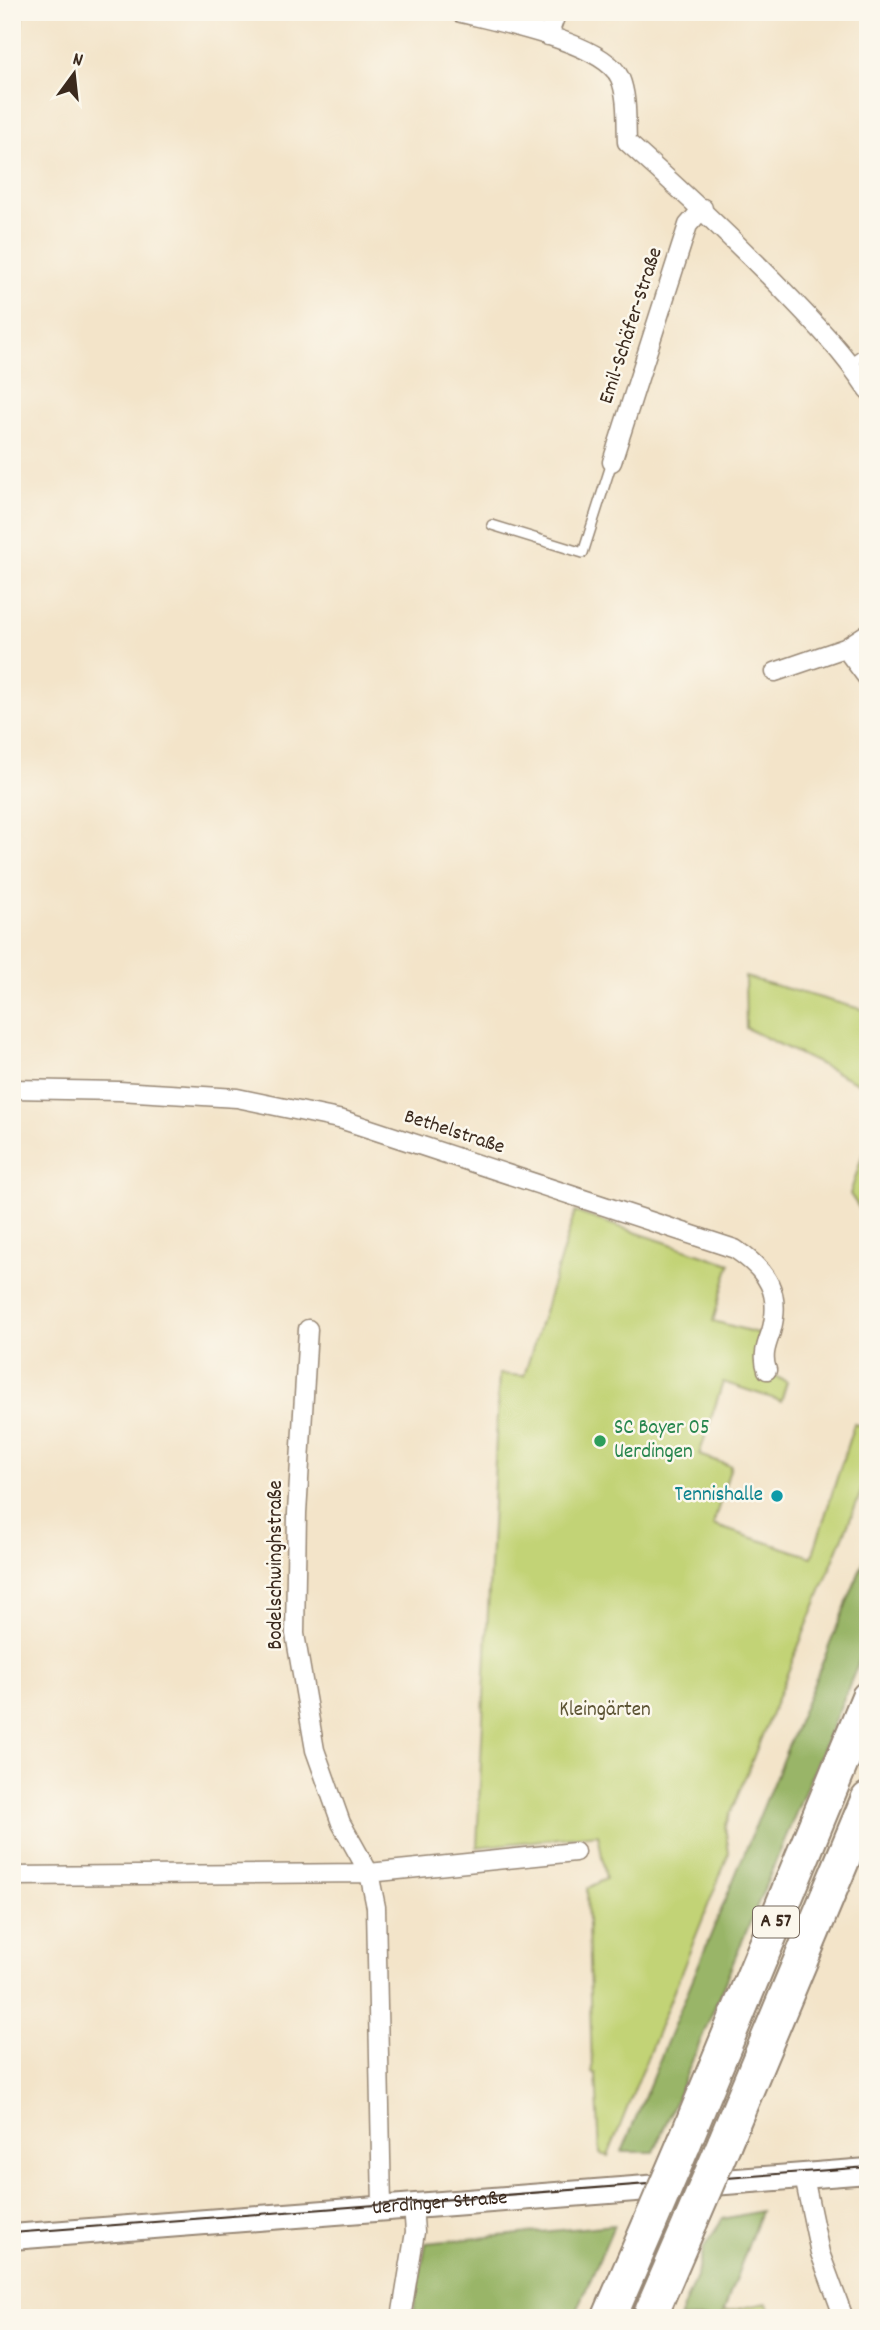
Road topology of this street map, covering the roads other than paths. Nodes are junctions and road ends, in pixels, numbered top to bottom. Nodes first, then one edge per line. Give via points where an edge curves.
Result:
1 (458, 12) edge
2 (557, 12) edge
3 (548, 36) junction
4 (703, 208) junction
5 (868, 350) edge
6 (850, 363) junction
7 (868, 390) edge
8 (612, 462) joint
9 (492, 525) dead end
10 (868, 633) edge
11 (845, 648) junction
12 (775, 672) dead end
13 (868, 679) edge
14 (12, 1088) edge
15 (308, 1329) dead end
16 (767, 1370) dead end
17 (868, 1699) edge
18 (868, 1799) edge
19 (575, 1852) dead end
20 (369, 1873) junction
21 (12, 1876) edge
22 (868, 2171) edge
23 (804, 2177) junction
24 (413, 2206) junction
25 (383, 2207) junction
26 (12, 2237) edge
27 (401, 2318) edge
28 (609, 2318) edge
29 (649, 2318) edge
30 (844, 2318) edge

1 - 3 street
2 - 3 street
3 - 4 street via 601,55 620,77 627,142
4 - 6 street
4 - 8 street, Emil-Schäfer-Straße via 688,225
5 - 6 lane
6 - 7 street
8 - 9 lane via 583,553
10 - 11 street
11 - 12 street
11 - 13 street
14 - 16 street, Bethelstraße via 237,1098 344,1120 735,1250 766,1275 774,1296 776,1313 763,1358
15 - 20 street, Bodelschwinghstraße via 295,1633 315,1750 341,1823
17 - 28 highway, A 57, bridge
18 - 29 highway, A 57, bridge
19 - 20 street
20 - 21 street
20 - 25 street, Bodelschwinghstraße via 376,1907
22 - 23 street, Uerdinger Straße
23 - 24 street, Uerdinger Straße
23 - 30 street via 820,2253
24 - 25 street, Uerdinger Straße
24 - 27 street via 415,2232
25 - 26 street, Uerdinger Straße

